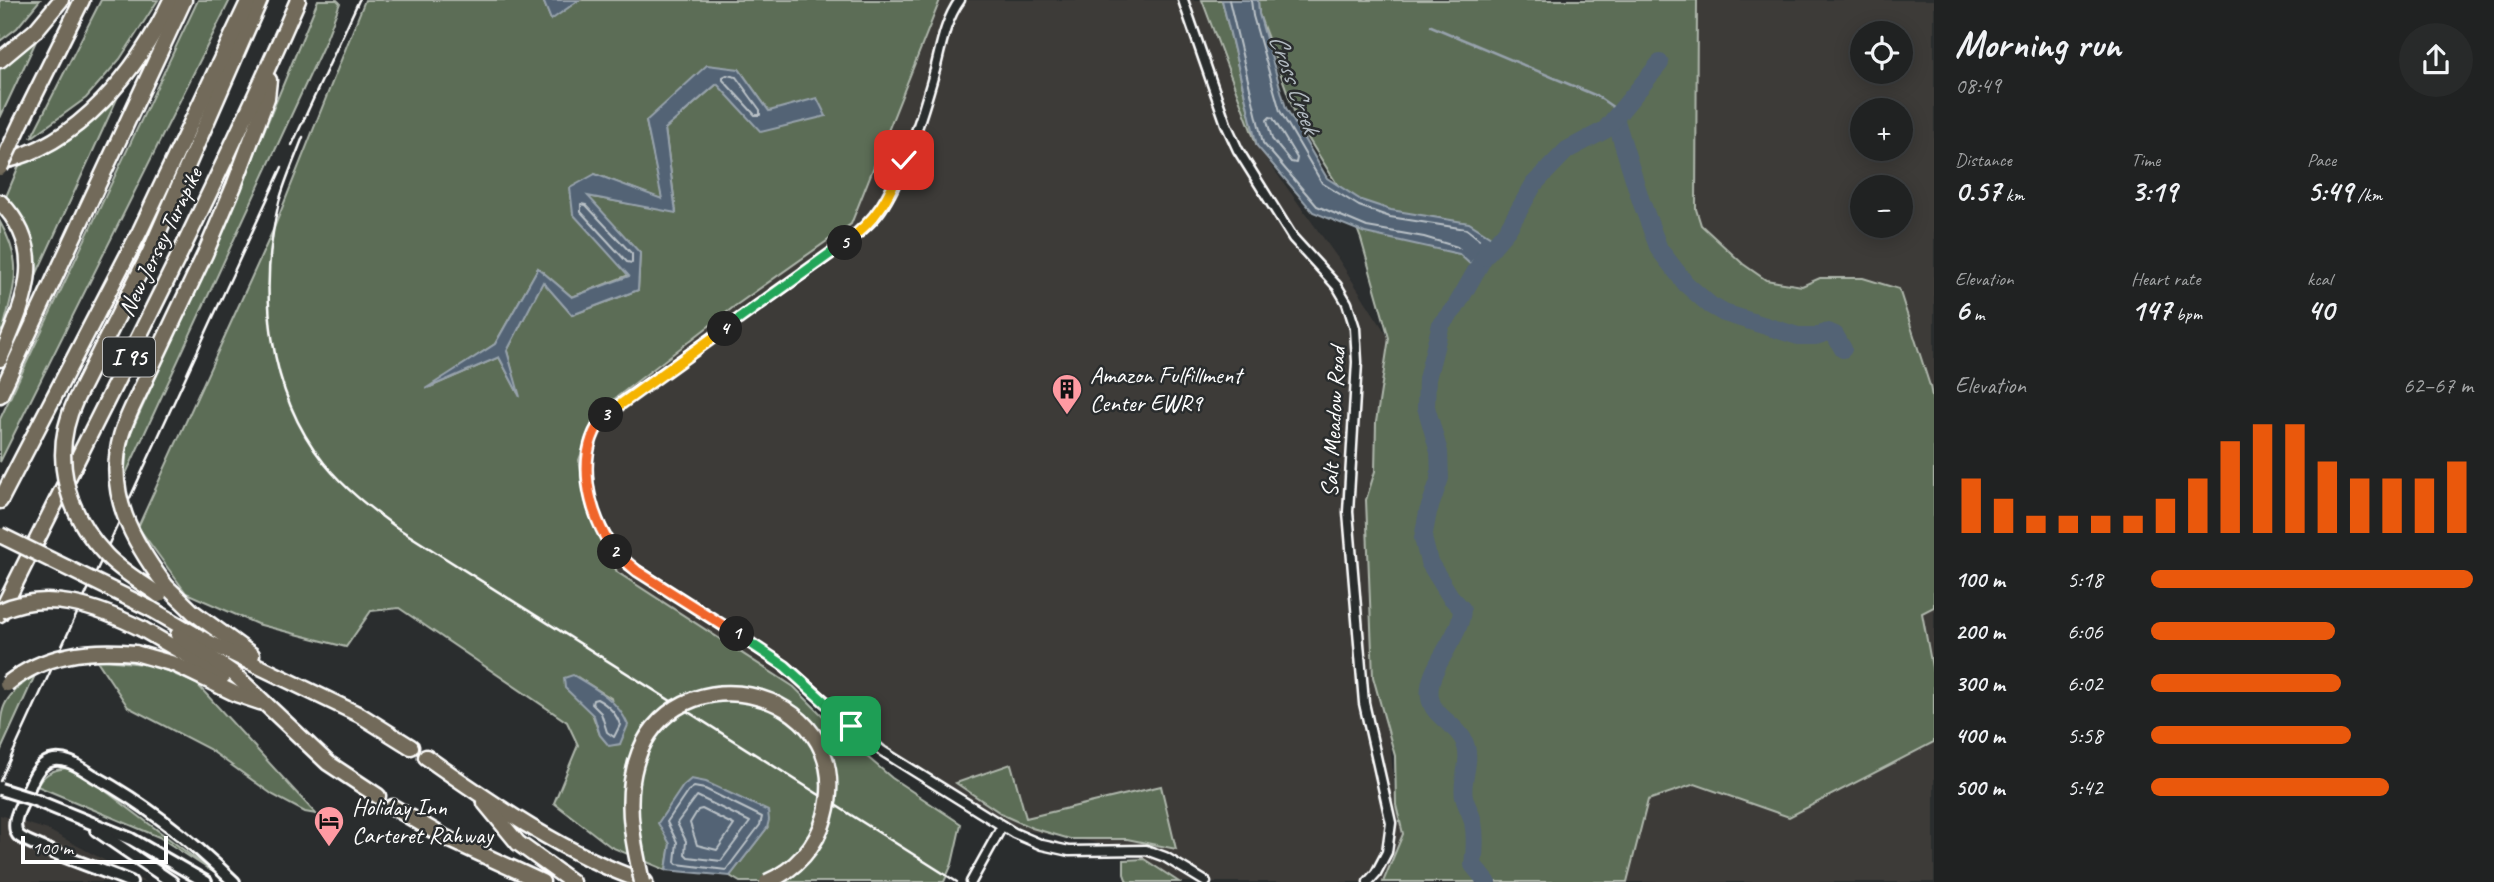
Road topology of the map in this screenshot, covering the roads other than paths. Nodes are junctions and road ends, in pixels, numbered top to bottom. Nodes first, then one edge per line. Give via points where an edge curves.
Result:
1 (61, 0) edge
2 (82, 0) edge
3 (171, 0) edge
4 (184, 0) edge
5 (249, 0) edge
6 (260, 0) edge
7 (298, 0) edge
8 (960, 0) edge
9 (1183, 0) edge
10 (0, 60) edge
11 (261, 99) junction
12 (0, 162) edge
13 (0, 168) edge
14 (0, 202) edge
15 (0, 359) edge
16 (0, 395) edge
17 (0, 501) edge
18 (0, 535) edge
19 (0, 544) edge
20 (163, 590) junction
21 (0, 612) edge
22 (147, 618) junction
23 (294, 682) junction
24 (3, 688) edge
25 (263, 702) junction
26 (411, 747) dead end
27 (426, 757) dead end
28 (0, 789) edge
29 (475, 791) junction
30 (378, 796) dead end
31 (393, 807) dead end
32 (79, 818) junction
33 (1002, 826) junction
34 (633, 841) junction
35 (493, 859) junction
36 (131, 882) edge
37 (172, 882) edge
38 (206, 882) edge
39 (234, 882) edge
40 (523, 882) edge
41 (542, 882) edge
42 (572, 882) edge
43 (637, 882) edge
44 (644, 882) edge
45 (767, 882) edge
46 (971, 882) edge
47 (1206, 882) edge
48 (1368, 882) edge

1 - 10 highway via 36,30
2 - 13 highway, bridge
3 - 12 highway via 135,61 92,111 42,148
4 - 16 highway
5 - 17 highway, New Jersey Turnpike / I 95 via 140,231
6 - 20 highway, bridge via 149,254 76,399 62,441 64,474 84,526 107,556
7 - 11 highway
8 - 33 street via 946,26 912,139 877,215 849,241 617,405 595,430 587,468 603,530 629,565 785,666 882,751
9 - 48 street, Salt Meadow Road via 1238,149 1293,237 1342,294 1355,328 1348,512 1364,703 1391,823 1387,852
11 - 20 highway, bridge via 234,187 121,436 117,487 127,525
11 - 21 highway, New Jersey Turnpike / I 95
14 - 15 highway via 23,234 29,267 24,300
18 - 22 highway, bridge
19 - 22 highway
20 - 23 highway
21 - 22 highway, bridge via 22,604 59,601
22 - 23 highway
22 - 25 highway
23 - 26 highway
24 - 25 highway, bridge via 21,673 56,657 135,653 174,664
25 - 30 highway via 328,763
27 - 29 highway
28 - 32 main road, bridge
29 - 42 highway via 518,843
29 - 44 highway via 589,859
31 - 35 highway via 439,835
32 - 37 main road
32 - 38 main road via 131,839
33 - 46 street
33 - 47 street via 1028,840 1069,851 1146,850
34 - 43 highway, bridge
34 - 44 highway, bridge
34 - 45 highway, bridge via 634,770 659,723 677,708 710,694 756,695 790,712 807,728 823,757 829,788 824,819 810,848 789,870
35 - 40 highway
35 - 41 highway
36 - 39 main road via 19,836 18,814 44,764 70,762 126,793 172,825

